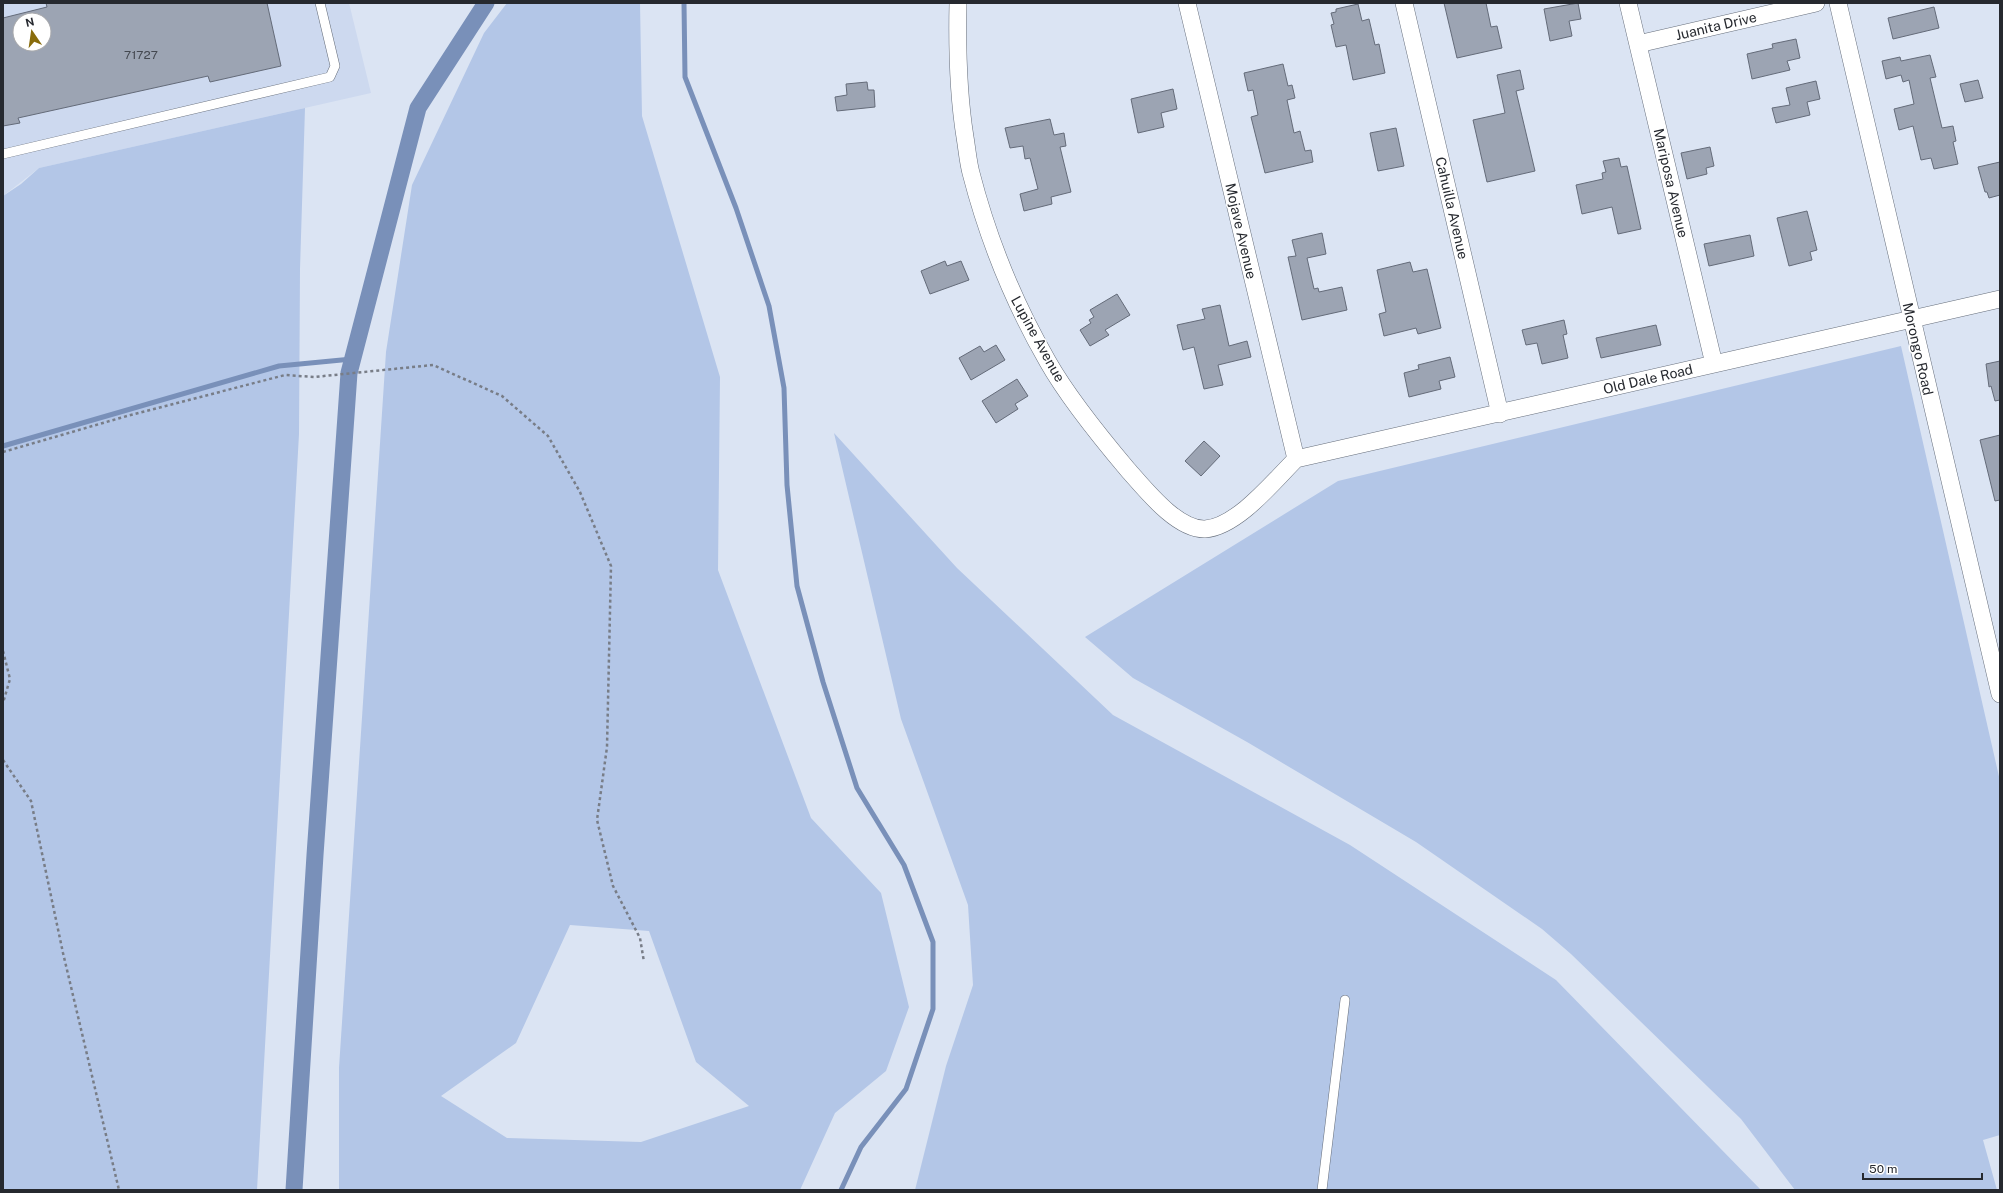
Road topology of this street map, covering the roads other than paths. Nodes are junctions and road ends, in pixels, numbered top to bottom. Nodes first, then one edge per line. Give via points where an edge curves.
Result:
1 (320, 3) edge
2 (958, 3) edge
3 (1187, 3) edge
4 (1404, 3) edge
5 (1628, 3) edge
6 (1816, 3) edge
7 (1838, 3) edge
8 (1638, 44) junction
9 (3, 154) edge
10 (2000, 299) edge
11 (1911, 319) junction
12 (1714, 364) junction
13 (1500, 414) junction
14 (1296, 459) junction
15 (2000, 694) edge
16 (1345, 1000) dead end
17 (1322, 1190) edge

1 - 9 lane via 335,66 330,77
2 - 14 street, Lupine Avenue via 957,42 961,110 970,172 1016,301 1048,363 1098,435 1149,495 1174,516 1189,525 1204,529 1221,525 1246,508
3 - 14 street, Mojave Avenue
4 - 13 street, Cahuilla Avenue
5 - 8 street, Mariposa Avenue
6 - 8 street, Juanita Drive
7 - 11 street, Morongo Road via 1888,210
8 - 12 street, Mariposa Avenue
10 - 11 street, Old Dale Road
11 - 12 street, Old Dale Road
11 - 15 street, Morongo Road
12 - 13 street, Old Dale Road
13 - 14 street, Old Dale Road
16 - 17 lane

